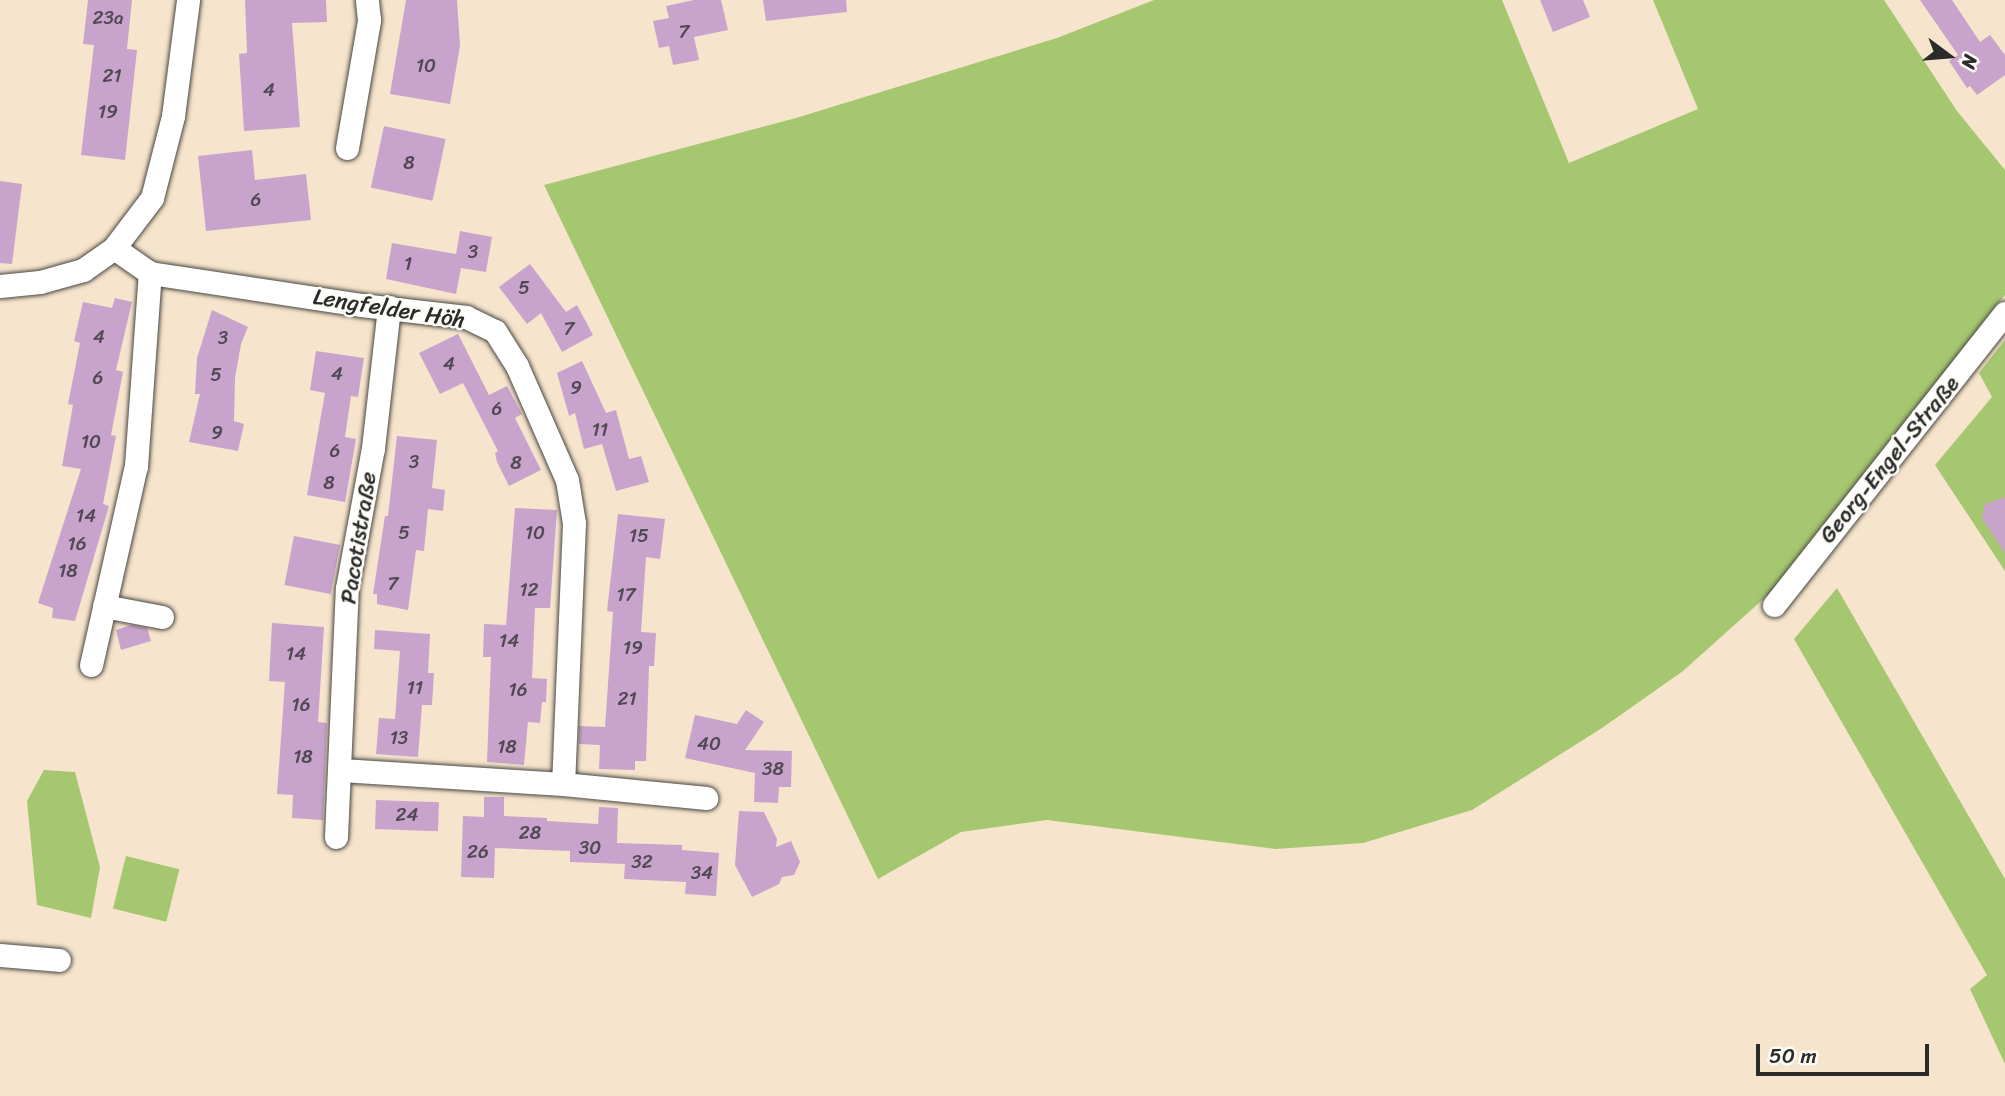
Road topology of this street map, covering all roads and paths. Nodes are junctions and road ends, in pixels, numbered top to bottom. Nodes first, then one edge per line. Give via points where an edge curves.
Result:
1 (188, 0) edge
2 (367, 0) edge
3 (347, 148) dead end
4 (114, 248) junction
5 (150, 273) junction
6 (0, 286) edge
7 (388, 307) junction
8 (2005, 313) edge
9 (104, 606) junction
10 (1774, 606) dead end
11 (162, 617) dead end
12 (91, 665) dead end
13 (341, 770) junction
14 (563, 784) junction
15 (706, 798) dead end
16 (336, 837) dead end
17 (0, 955) edge
18 (59, 960) dead end

1 - 4 street via 173,116 152,198
2 - 3 street via 369,19
4 - 5 street, Lengfelder Höh
4 - 6 street via 83,270 40,282
5 - 7 street, Lengfelder Höh
5 - 9 street via 136,466
7 - 13 street, Pacotistraße via 373,448 347,588
7 - 14 street, Lengfelder Höh via 466,317 495,331 517,366 567,480 574,523
8 - 10 street, Georg-Engel-Straße
9 - 11 street
9 - 12 street
13 - 14 street
13 - 16 street, Pacotistraße
14 - 15 street
17 - 18 street

